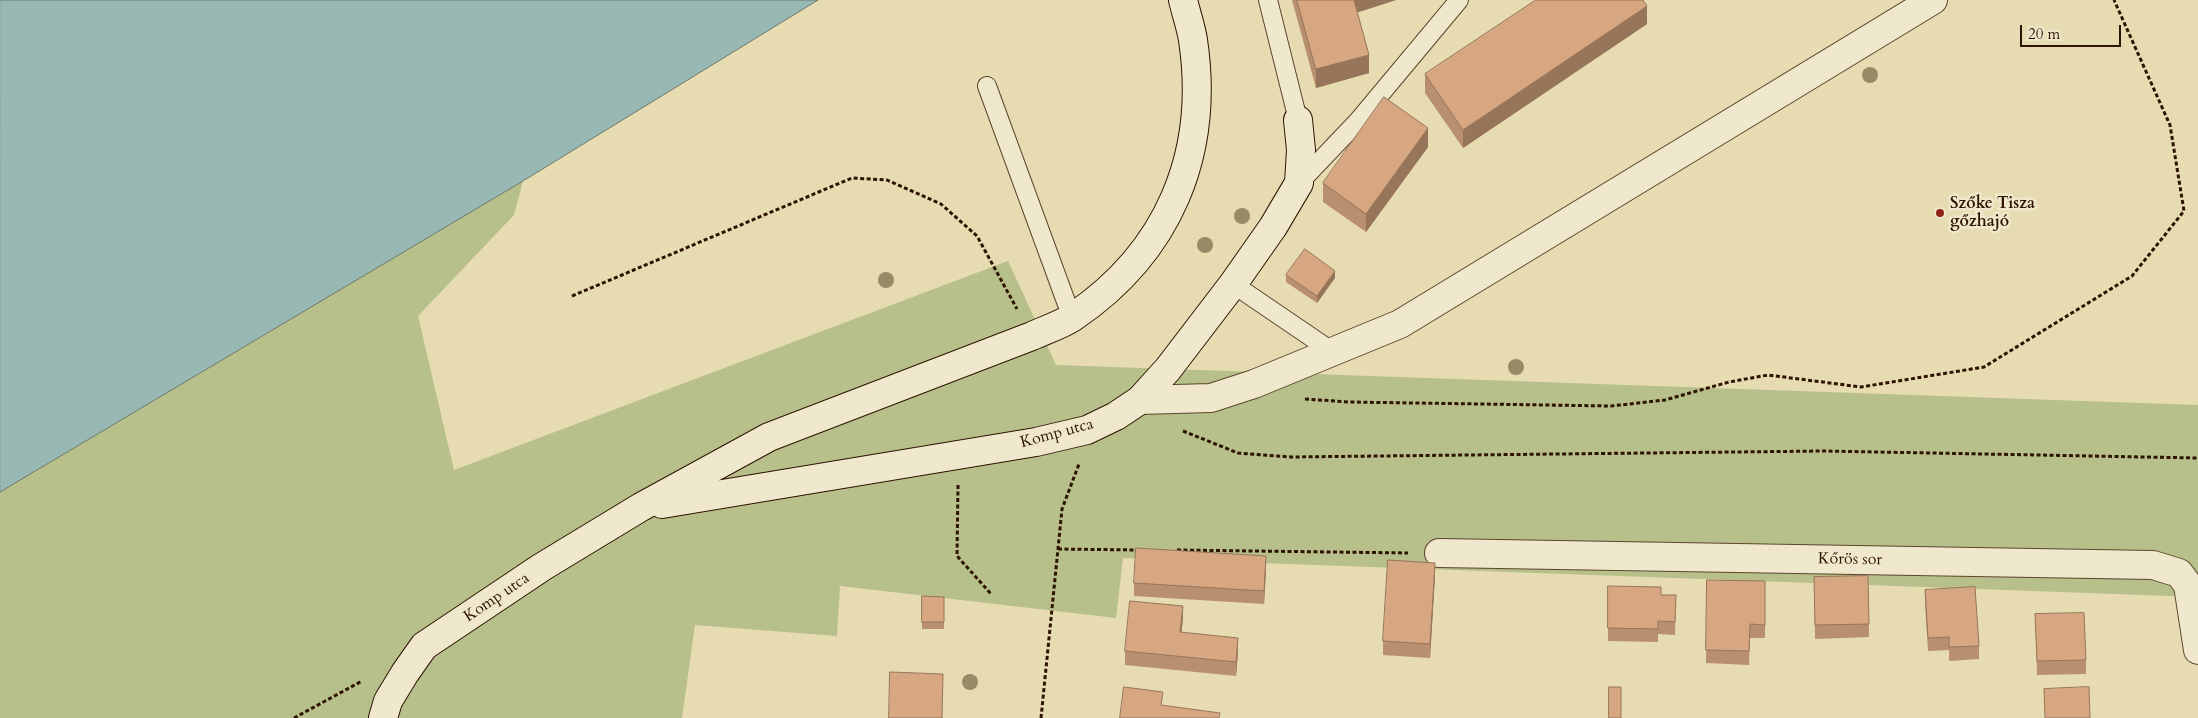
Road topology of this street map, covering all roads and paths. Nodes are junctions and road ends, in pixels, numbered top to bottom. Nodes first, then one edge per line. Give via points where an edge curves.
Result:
1 (1183, 0) edge
2 (1268, 0) edge
3 (1459, 0) edge
4 (1933, 0) edge
5 (2114, 0) edge
6 (987, 86) dead end
7 (1298, 120) joint
8 (1299, 183) junction
9 (1233, 284) junction
10 (572, 296) dead end
11 (1072, 318) junction
12 (1032, 336) junction
13 (1333, 352) junction
14 (1303, 398) dead end
15 (1140, 400) junction
16 (1087, 430) junction
17 (1179, 430) dead end
18 (958, 455) junction
19 (2198, 458) edge
20 (641, 507) junction
21 (1058, 549) junction
22 (1146, 550) edge
23 (1175, 550) edge
24 (1439, 553) joint
25 (992, 595) dead end
26 (2198, 650) edge
27 (363, 680) dead end
28 (294, 718) edge
29 (383, 718) edge
30 (1041, 718) edge

1 - 11 street, Komp utca via 1193,40 1197,80 1194,138 1184,176 1174,202 1142,254 1103,294
2 - 7 lane
3 - 8 lane via 1358,121
4 - 13 street via 1400,324
5 - 14 path via 2170,125 2184,211 2132,276 1984,368 1861,387 1768,375 1665,400 1611,406 1349,402
6 - 11 lane
7 - 8 street, Komp utca via 1301,150
8 - 9 street, Komp utca
9 - 13 lane
9 - 15 street, Komp utca
10 - 12 path via 852,178 887,180 941,204 977,236
11 - 12 street, Komp utca
12 - 20 street, Komp utca via 769,437
13 - 15 street via 1211,398
15 - 16 street, Komp utca
16 - 18 street, Komp utca
16 - 21 path via 1084,452 1062,509
17 - 19 path via 1238,453 1291,457 1824,452
18 - 20 street, Komp utca
18 - 25 path via 957,556
20 - 29 street, Komp utca via 542,567 424,646 388,701
21 - 22 path
21 - 30 path
23 - 24 path
24 - 26 street, Kőrös sor via 2153,565 2179,573 2188,585
27 - 28 path

